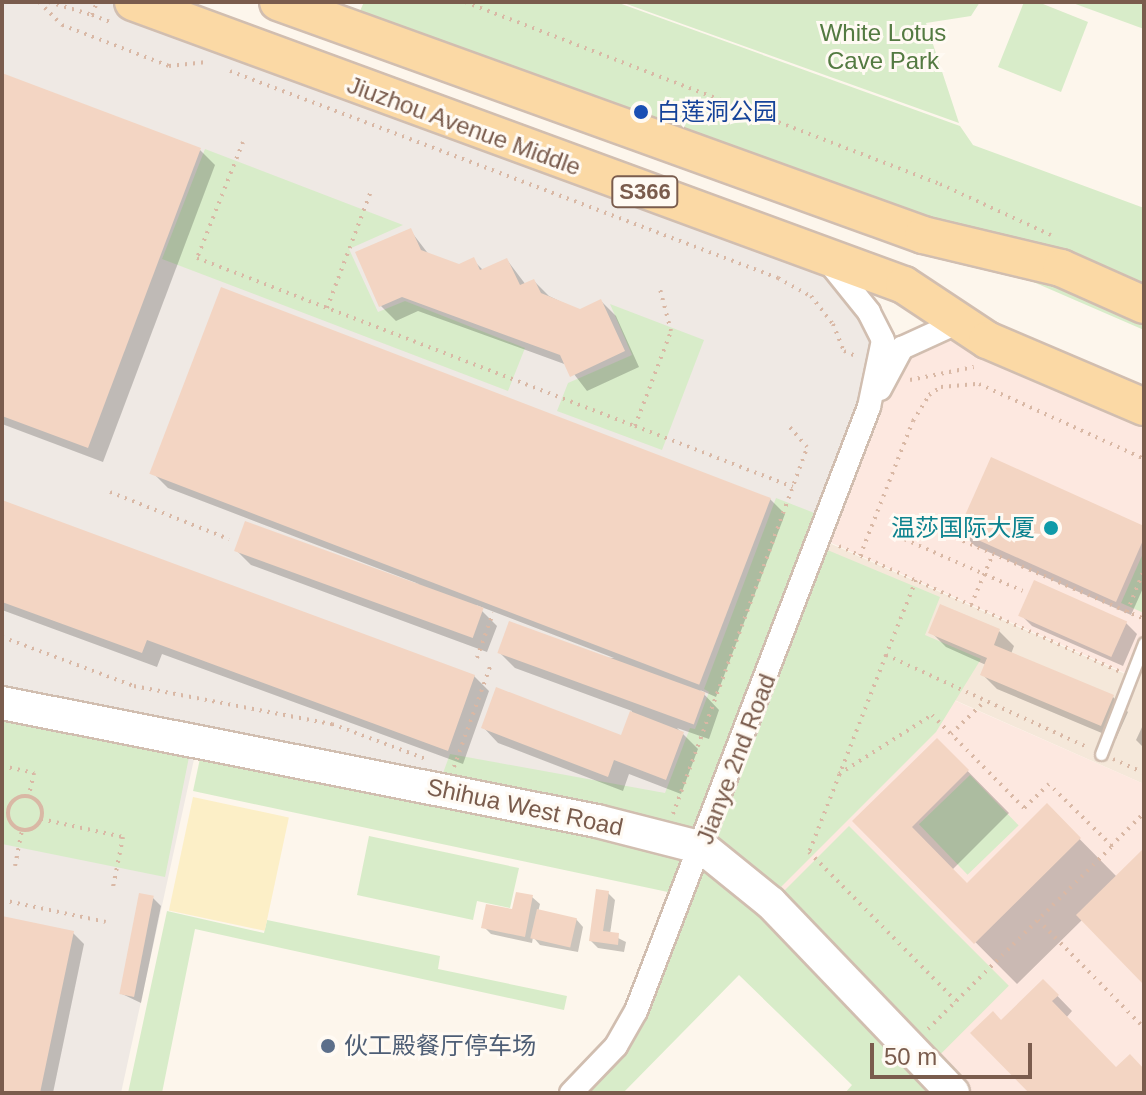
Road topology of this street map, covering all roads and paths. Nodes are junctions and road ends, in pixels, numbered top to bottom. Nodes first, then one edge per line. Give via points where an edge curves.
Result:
1 (39, 2) edge
2 (49, 2) edge
3 (97, 2) edge
4 (133, 2) edge
5 (278, 2) edge
6 (465, 2) edge
7 (243, 142) dead end
8 (371, 191) dead end
9 (1057, 237) dead end
10 (825, 257) junction
11 (660, 289) dead end
12 (1144, 305) edge
13 (327, 308) junction
14 (961, 321) junction
15 (884, 368) junction
16 (989, 370) dead end
17 (1144, 407) edge
18 (635, 426) junction
19 (789, 426) dead end
20 (1144, 459) edge
21 (793, 487) junction
22 (110, 492) dead end
23 (919, 522) dead end
24 (897, 536) dead end
25 (820, 538) junction
26 (229, 539) dead end
27 (993, 554) junction
28 (860, 556) junction
29 (1144, 570) edge
30 (984, 574) junction
31 (916, 580) junction
32 (1023, 591) dead end
33 (971, 605) junction
34 (1127, 612) junction
35 (493, 613) dead end
36 (1144, 619) edge
37 (1144, 643) edge
38 (886, 655) junction
39 (477, 658) dead end
40 (491, 664) dead end
41 (1133, 677) junction
42 (985, 701) junction
43 (2, 703) edge
44 (951, 734) junction
45 (1101, 754) junction
46 (2, 766) edge
47 (453, 768) dead end
48 (1144, 773) edge
49 (839, 774) junction
50 (29, 795) junction
51 (1144, 813) edge
52 (672, 816) dead end
53 (41, 819) junction
54 (22, 830) junction
55 (1111, 846) junction
56 (703, 848) junction
57 (15, 866) dead end
58 (113, 887) dead end
59 (2, 900) edge
60 (1038, 920) junction
61 (106, 922) dead end
62 (956, 1001) junction
63 (1144, 1028) edge
64 (910, 1047) junction
65 (571, 1093) edge
66 (953, 1093) edge

1 - 15 path via 62,25 169,66 204,61 778,278 811,296 833,324 844,351
2 - 3 path via 92,15
4 - 10 main road, Jiuzhou Avenue Middle / S366
5 - 12 main road, S366 via 923,235 1061,268
6 - 9 path via 940,184
7 - 13 path via 197,258
8 - 13 path
10 - 14 main road, Jiuzhou Avenue Middle / S366 via 904,285
10 - 15 street, Jianye 2nd Road via 869,312 883,340
11 - 18 path via 671,331
13 - 18 path
14 - 15 street, Jianye 2nd Road via 902,348
14 - 17 main road, Jiuzhou Avenue Middle / S366 via 987,340
15 - 16 path via 916,382 948,368
15 - 25 street, Jianye 2nd Road
18 - 21 path
19 - 21 path via 807,447
20 - 28 path via 979,384 941,387 929,395 913,421
21 - 52 path
22 - 26 path
23 - 27 path
24 - 30 path
25 - 28 path
25 - 56 street, Jianye 2nd Road
27 - 30 path
27 - 34 path
28 - 31 path
29 - 34 path
30 - 32 path
30 - 33 path
31 - 33 path
31 - 38 path
33 - 41 path
34 - 36 path
35 - 39 path
37 - 41 lane
38 - 42 path
38 - 49 path
40 - 47 path
41 - 45 lane
42 - 44 path
42 - 45 path
43 - 56 main road, Shihua West Road via 597,821
44 - 49 path via 932,715
44 - 55 path via 1024,808 1049,784
45 - 48 path
46 - 50 path via 34,773
49 - 62 path via 809,852
50 - 53 path via 41,807
50 - 54 path via 13,799 8,809 12,825
51 - 55 path
53 - 54 path
53 - 58 path via 123,837
54 - 57 path
55 - 60 path
56 - 64 main road, Shihua West Road via 771,903
56 - 65 street, Jianye 2nd Road via 636,1011 616,1046
59 - 61 path
60 - 62 path
60 - 63 path
62 - 64 path
64 - 66 main road, Shihua West Road

